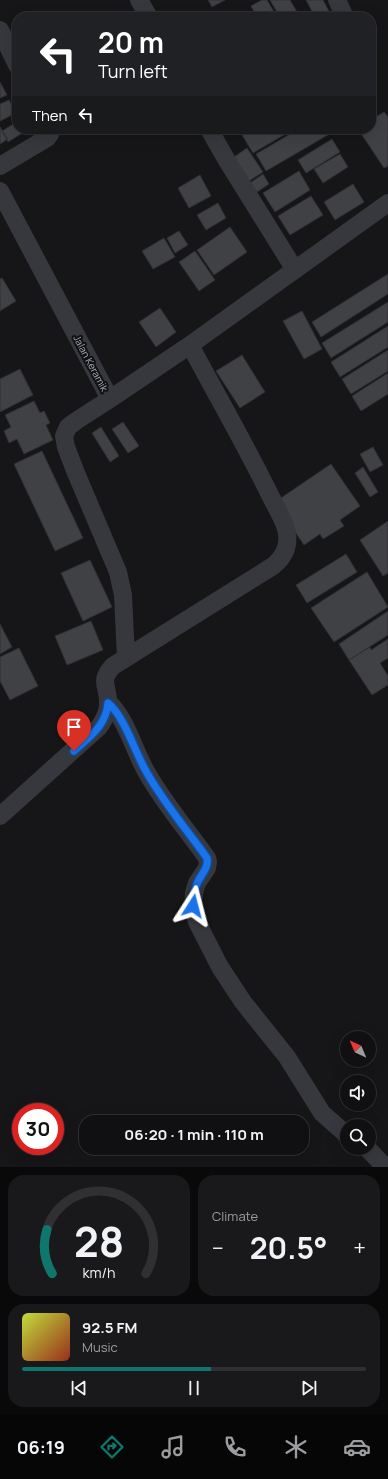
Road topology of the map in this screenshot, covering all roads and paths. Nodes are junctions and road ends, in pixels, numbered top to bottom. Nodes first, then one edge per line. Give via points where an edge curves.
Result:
1 (140, 0) edge
2 (337, 0) edge
3 (146, 12) edge
4 (343, 12) edge
5 (0, 30) edge
6 (12, 55) edge
7 (50, 134) edge
8 (212, 134) edge
9 (0, 166) edge
10 (0, 191) edge
11 (388, 203) edge
12 (295, 270) junction
13 (190, 345) junction
14 (110, 399) junction
15 (126, 658) junction
16 (108, 703) junction
17 (0, 816) edge
18 (340, 1129) edge
19 (374, 1155) edge
20 (385, 1167) edge

1 - 3 street
2 - 4 street
5 - 6 street
7 - 9 street
8 - 12 street
10 - 14 street, Jalan Keramik
11 - 12 street, Jalan Keramik
12 - 13 street, Jalan Keramik
13 - 14 street, Jalan Keramik
13 - 15 street via 255,464 280,516 287,533 285,552 273,566
14 - 15 street via 76,420 64,436 71,460 118,572 123,595
15 - 16 street via 113,666 105,676
16 - 17 street via 99,727
16 - 18 street via 121,720 146,772 207,858 207,868 197,883 193,906 197,922 220,967 242,1002 287,1057 322,1113
19 - 20 street

